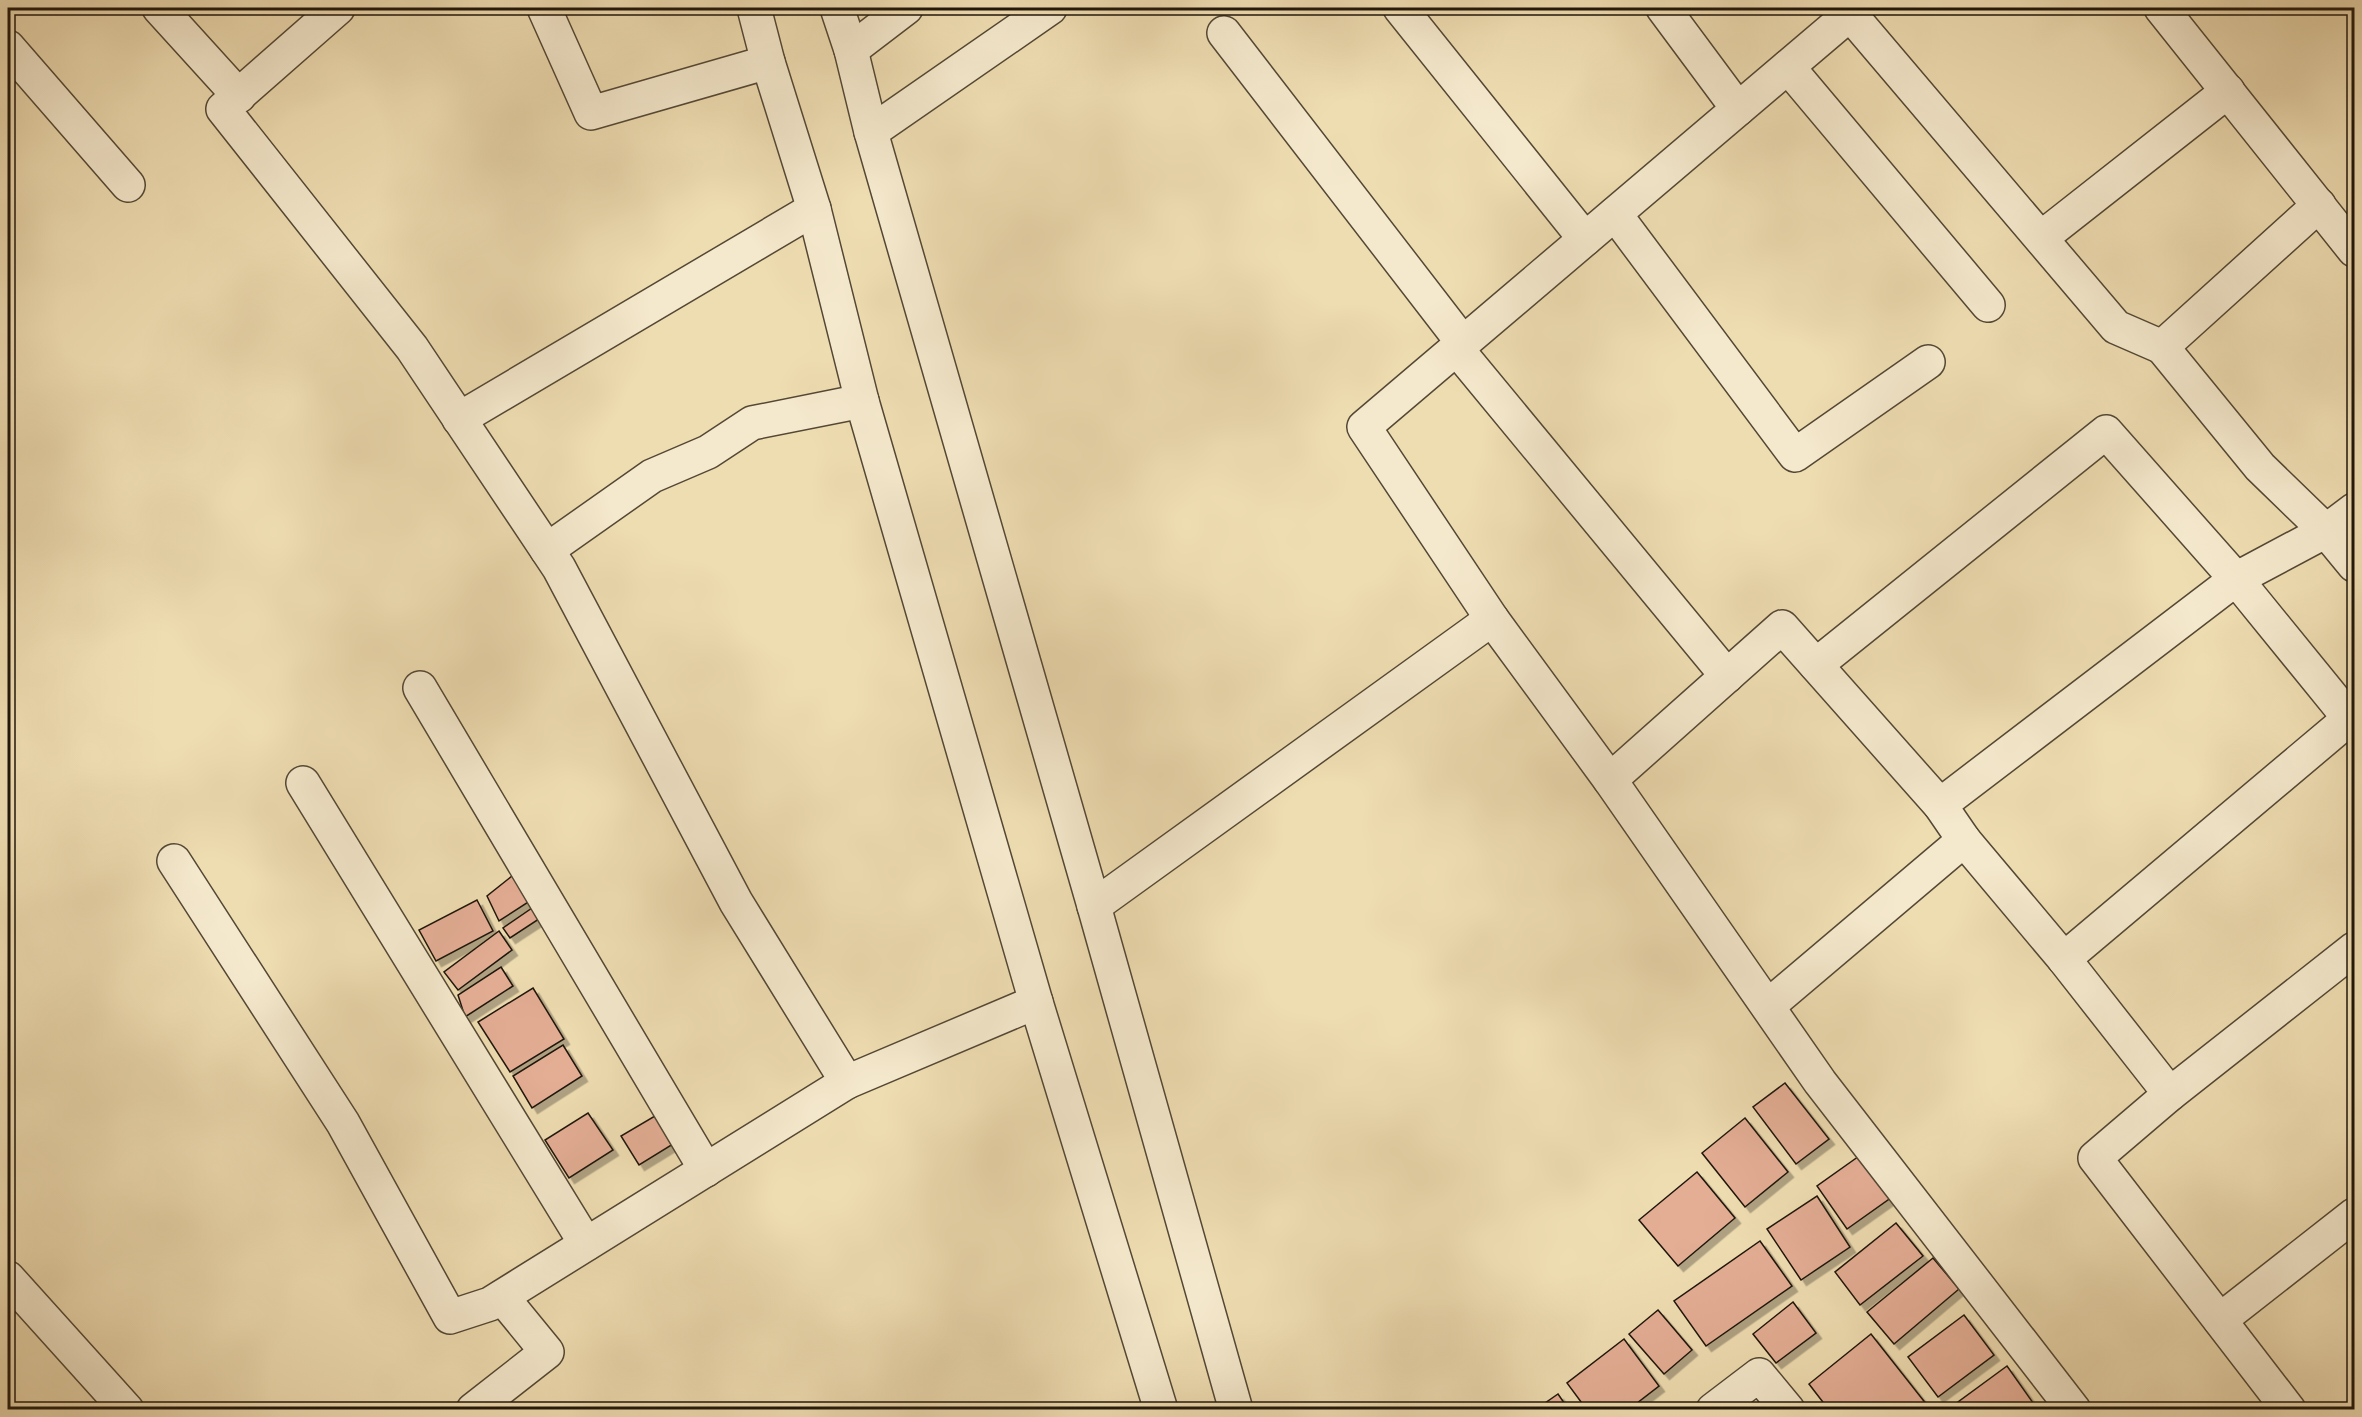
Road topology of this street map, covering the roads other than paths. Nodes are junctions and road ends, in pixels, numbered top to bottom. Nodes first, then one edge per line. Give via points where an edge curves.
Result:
1 (159, 8) edge
2 (338, 8) edge
3 (544, 8) edge
4 (754, 8) edge
5 (837, 8) edge
6 (906, 8) edge
7 (1050, 8) edge
8 (1400, 8) edge
9 (1663, 8) edge
10 (2161, 8) edge
11 (1854, 10) edge
12 (1224, 33) dead end
13 (8, 47) edge
14 (851, 50) junction
15 (768, 62) junction
16 (1788, 68) junction
17 (2228, 91) junction
18 (239, 96) junction
19 (1738, 109) junction
20 (871, 132) junction
21 (128, 185) dead end
22 (2319, 205) junction
23 (814, 210) junction
24 (1615, 214) junction
25 (2041, 238) junction
26 (1585, 239) junction
27 (2355, 250) edge
28 (1988, 305) dead end
29 (1460, 346) junction
30 (2162, 347) junction
31 (1928, 362) dead end
32 (862, 400) junction
33 (459, 419) junction
34 (2355, 510) edge
35 (2326, 531) junction
36 (547, 550) junction
37 (2355, 565) edge
38 (2236, 579) junction
39 (1492, 619) junction
40 (1816, 665) junction
41 (1727, 676) junction
42 (420, 688) dead end
43 (2352, 721) edge
44 (1610, 780) junction
45 (303, 783) dead end
46 (1940, 805) junction
47 (1964, 840) junction
48 (174, 861) dead end
49 (1094, 906) junction
50 (2355, 950) edge
51 (2064, 960) junction
52 (1036, 1002) junction
53 (1768, 1006) junction
54 (847, 1083) junction
55 (2170, 1094) junction
56 (706, 1170) junction
57 (2355, 1215) edge
58 (586, 1244) junction
59 (8, 1278) edge
60 (502, 1297) junction
61 (2220, 1320) junction
62 (127, 1410) edge
63 (473, 1410) edge
64 (1161, 1410) edge
65 (1236, 1410) edge
66 (1713, 1410) edge
67 (1788, 1410) edge
68 (2074, 1410) edge
69 (2289, 1410) edge

1 - 18 street
2 - 18 street
3 - 15 street via 591,113
4 - 15 street
5 - 14 street
6 - 14 street
7 - 20 street
8 - 26 street
9 - 19 street
10 - 17 street
11 - 16 street
11 - 25 street
12 - 29 street
13 - 21 street
14 - 20 street
15 - 23 street
16 - 19 street
16 - 28 street
17 - 22 street
17 - 25 street
18 - 33 street via 223,109 412,348
19 - 24 street
20 - 49 street
22 - 27 street
22 - 30 street
23 - 32 street
23 - 33 street
24 - 26 street
24 - 31 street via 1796,455
25 - 30 street via 2116,327
26 - 29 street
29 - 39 street via 1364,427
29 - 41 street
30 - 35 street via 2260,467
32 - 36 street via 752,423 708,452 652,477
32 - 52 street
33 - 36 street
34 - 35 street
35 - 37 street
35 - 38 street
36 - 54 street via 736,902
38 - 40 street via 2106,432
38 - 43 street
38 - 46 street
39 - 44 street
39 - 49 street
40 - 41 street via 1782,627
40 - 46 street
41 - 44 street
42 - 56 street
43 - 51 street
44 - 53 street
45 - 58 street
46 - 47 street
47 - 51 street
47 - 53 street
48 - 60 street via 344,1123 450,1317
49 - 65 street
50 - 55 street
51 - 55 street
52 - 54 street
52 - 64 street
53 - 68 street via 1820,1082
54 - 56 street
55 - 61 street via 2095,1158
56 - 58 street
57 - 61 street
58 - 60 street
59 - 62 street
60 - 63 street via 547,1352
61 - 69 street
66 - 67 street via 1759,1375

